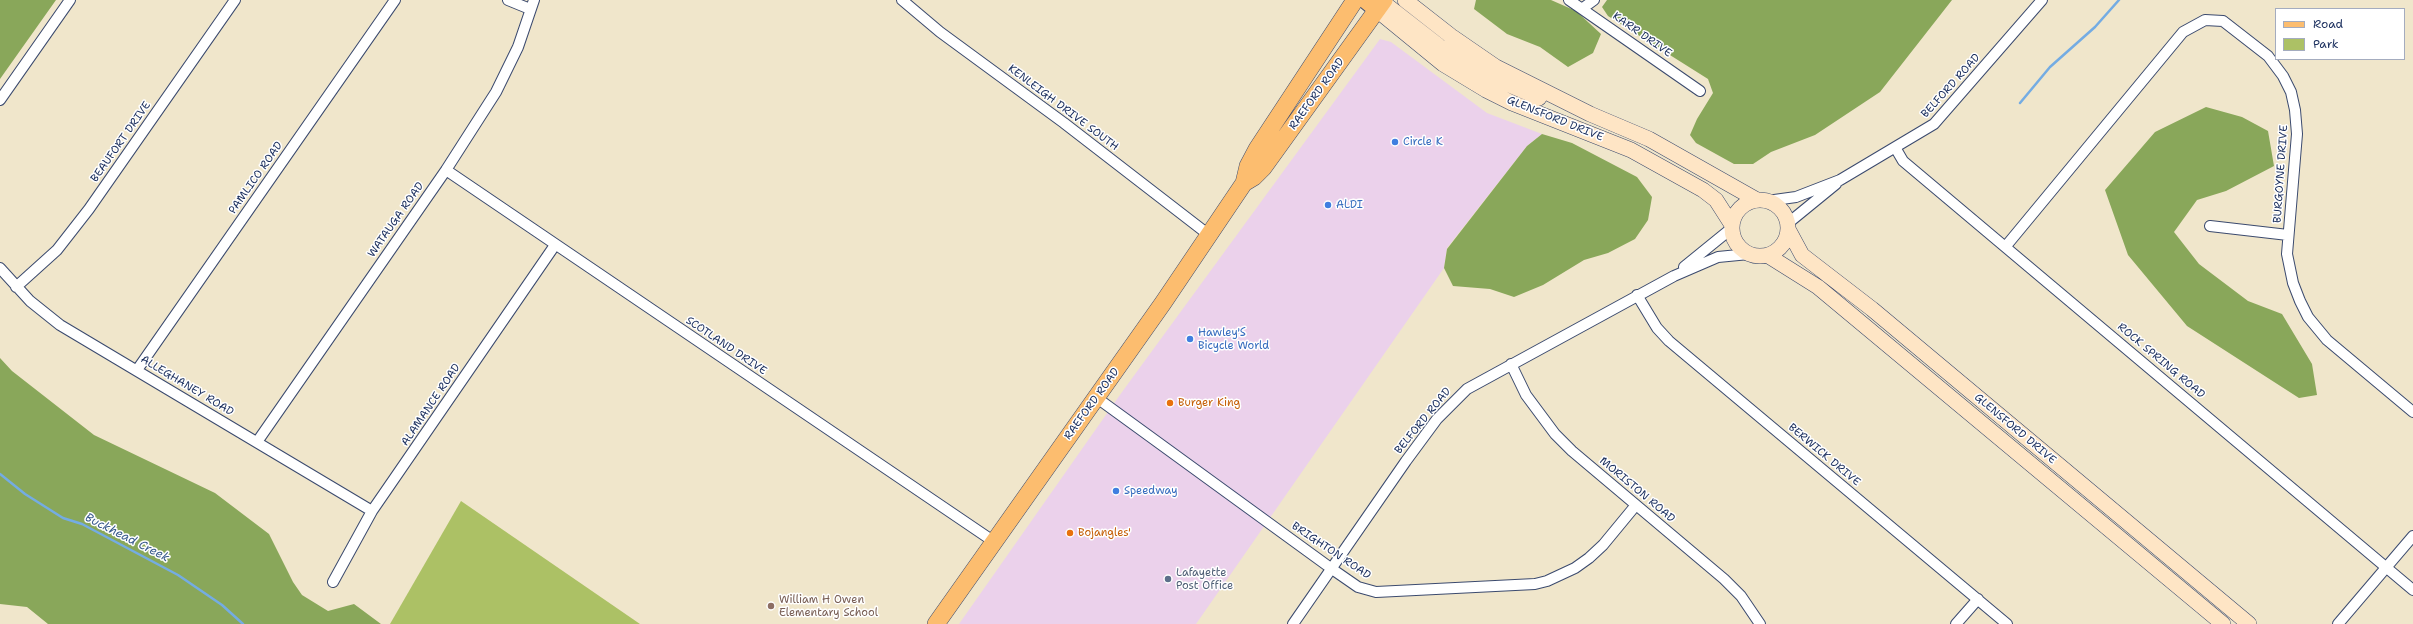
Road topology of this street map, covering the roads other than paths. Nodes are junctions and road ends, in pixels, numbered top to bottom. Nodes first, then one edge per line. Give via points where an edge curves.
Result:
1 (70, 0) edge
2 (234, 0) edge
3 (395, 0) edge
4 (508, 0) edge
5 (902, 0) edge
6 (1355, 0) edge
7 (1405, 0) edge
8 (1570, 0) edge
9 (1594, 0) edge
10 (2042, 0) edge
11 (1378, 2) edge
12 (532, 4) edge
13 (1583, 8) junction
14 (1700, 91) dead end
15 (0, 100) edge
16 (1590, 114) junction
17 (1896, 149) junction
18 (446, 170) junction
19 (1840, 180) junction
20 (1244, 183) junction
21 (1762, 200) junction
22 (1787, 226) junction
23 (2210, 226) dead end
24 (1732, 227) junction
25 (1209, 235) junction
26 (2288, 235) junction
27 (555, 245) junction
28 (2006, 246) junction
29 (1749, 254) junction
30 (1766, 255) junction
31 (0, 268) edge
32 (1674, 276) junction
33 (16, 287) junction
34 (1637, 295) junction
35 (1511, 364) junction
36 (137, 370) junction
37 (1097, 398) junction
38 (2413, 412) edge
39 (256, 442) junction
40 (1636, 505) junction
41 (372, 511) junction
42 (2413, 536) edge
43 (993, 541) junction
44 (2386, 567) junction
45 (1332, 569) junction
46 (333, 582) dead end
47 (2413, 590) edge
48 (1978, 599) junction
49 (2349, 612) junction
50 (936, 624) edge
51 (1293, 624) edge
52 (1760, 624) edge
53 (1956, 624) edge
54 (2007, 624) edge
55 (2223, 624) edge
56 (2249, 624) edge
57 (2338, 624) edge
58 (2342, 624) edge

1 - 15 street
2 - 33 street, BEAUFORT DRIVE via 89,210 57,250
3 - 36 street, PAMLICO ROAD
4 - 12 street
5 - 25 street, KENLEIGH DRIVE SOUTH via 940,32 1064,123
6 - 20 highway, RAEFORD ROAD via 1257,149 1248,166
7 - 16 main road, GLENSFORD DRIVE via 1496,67
8 - 13 street, KARR DRIVE
9 - 13 street
10 - 17 street, BELFORD ROAD via 1942,116
11 - 16 main road via 1475,70 1529,95
11 - 20 highway, RAEFORD ROAD via 1263,168 1254,178
11 - 24 main road, GLENSFORD DRIVE via 1443,64 1512,103 1631,150 1703,190 1716,200
12 - 18 street, WATAUGA ROAD via 508,71
13 - 14 street, KARR DRIVE
16 - 21 main road, GLENSFORD DRIVE via 1649,139
17 - 19 street, BELFORD ROAD
17 - 28 street, ROCK SPRING ROAD via 1903,161
18 - 27 street, SCOTLAND DRIVE
18 - 39 street, WATAUGA ROAD
19 - 21 street, BELFORD ROAD via 1796,197
19 - 22 street, BELFORD ROAD
20 - 25 highway, RAEFORD ROAD
21 - 22 main road via 1782,211
21 - 24 main road via 1748,202 1740,208 1734,216
22 - 30 main road via 1782,246
22 - 56 main road, GLENSFORD DRIVE via 1802,255 1856,296
23 - 26 street
24 - 29 main road via 1735,242
24 - 32 street, BELFORD ROAD
25 - 37 highway, RAEFORD ROAD
26 - 28 street, BURGOYNE DRIVE via 2297,134 2291,92 2268,56 2229,24 2211,19 2199,22 2183,32
26 - 38 street, BURGOYNE DRIVE via 2287,254 2293,283 2308,317 2327,340
27 - 41 street, ALAMANCE ROAD
27 - 43 street, SCOTLAND DRIVE
28 - 44 street, ROCK SPRING ROAD
29 - 30 main road
29 - 32 street, BELFORD ROAD via 1718,257
30 - 55 main road, GLENSFORD DRIVE via 1805,277 1823,291
31 - 33 street, ALLEGHANEY ROAD
32 - 34 street, BELFORD ROAD
33 - 36 street, ALLEGHANEY ROAD via 60,325
34 - 35 street, BELFORD ROAD
34 - 48 street, BERWICK DRIVE via 1657,328 1669,341
35 - 40 street, MORISTON ROAD via 1526,395 1555,434
35 - 45 street, BELFORD ROAD via 1480,379 1451,404 1406,460
36 - 39 street, ALLEGHANEY ROAD
37 - 43 highway, RAEFORD ROAD
37 - 45 street, BRIGHTON ROAD
39 - 41 street, ALLEGHANEY ROAD
40 - 45 street, BRIGHTON ROAD via 1589,558 1558,577 1535,584 1376,592 1358,587
40 - 52 street, MORISTON ROAD via 1724,579 1741,596
41 - 46 street, ALAMANCE ROAD
42 - 44 street
43 - 50 highway, RAEFORD ROAD
44 - 47 street, ROCK SPRING ROAD
44 - 49 street
45 - 51 street, BELFORD ROAD
48 - 53 street
48 - 54 street, BERWICK DRIVE
49 - 57 street
49 - 58 street

